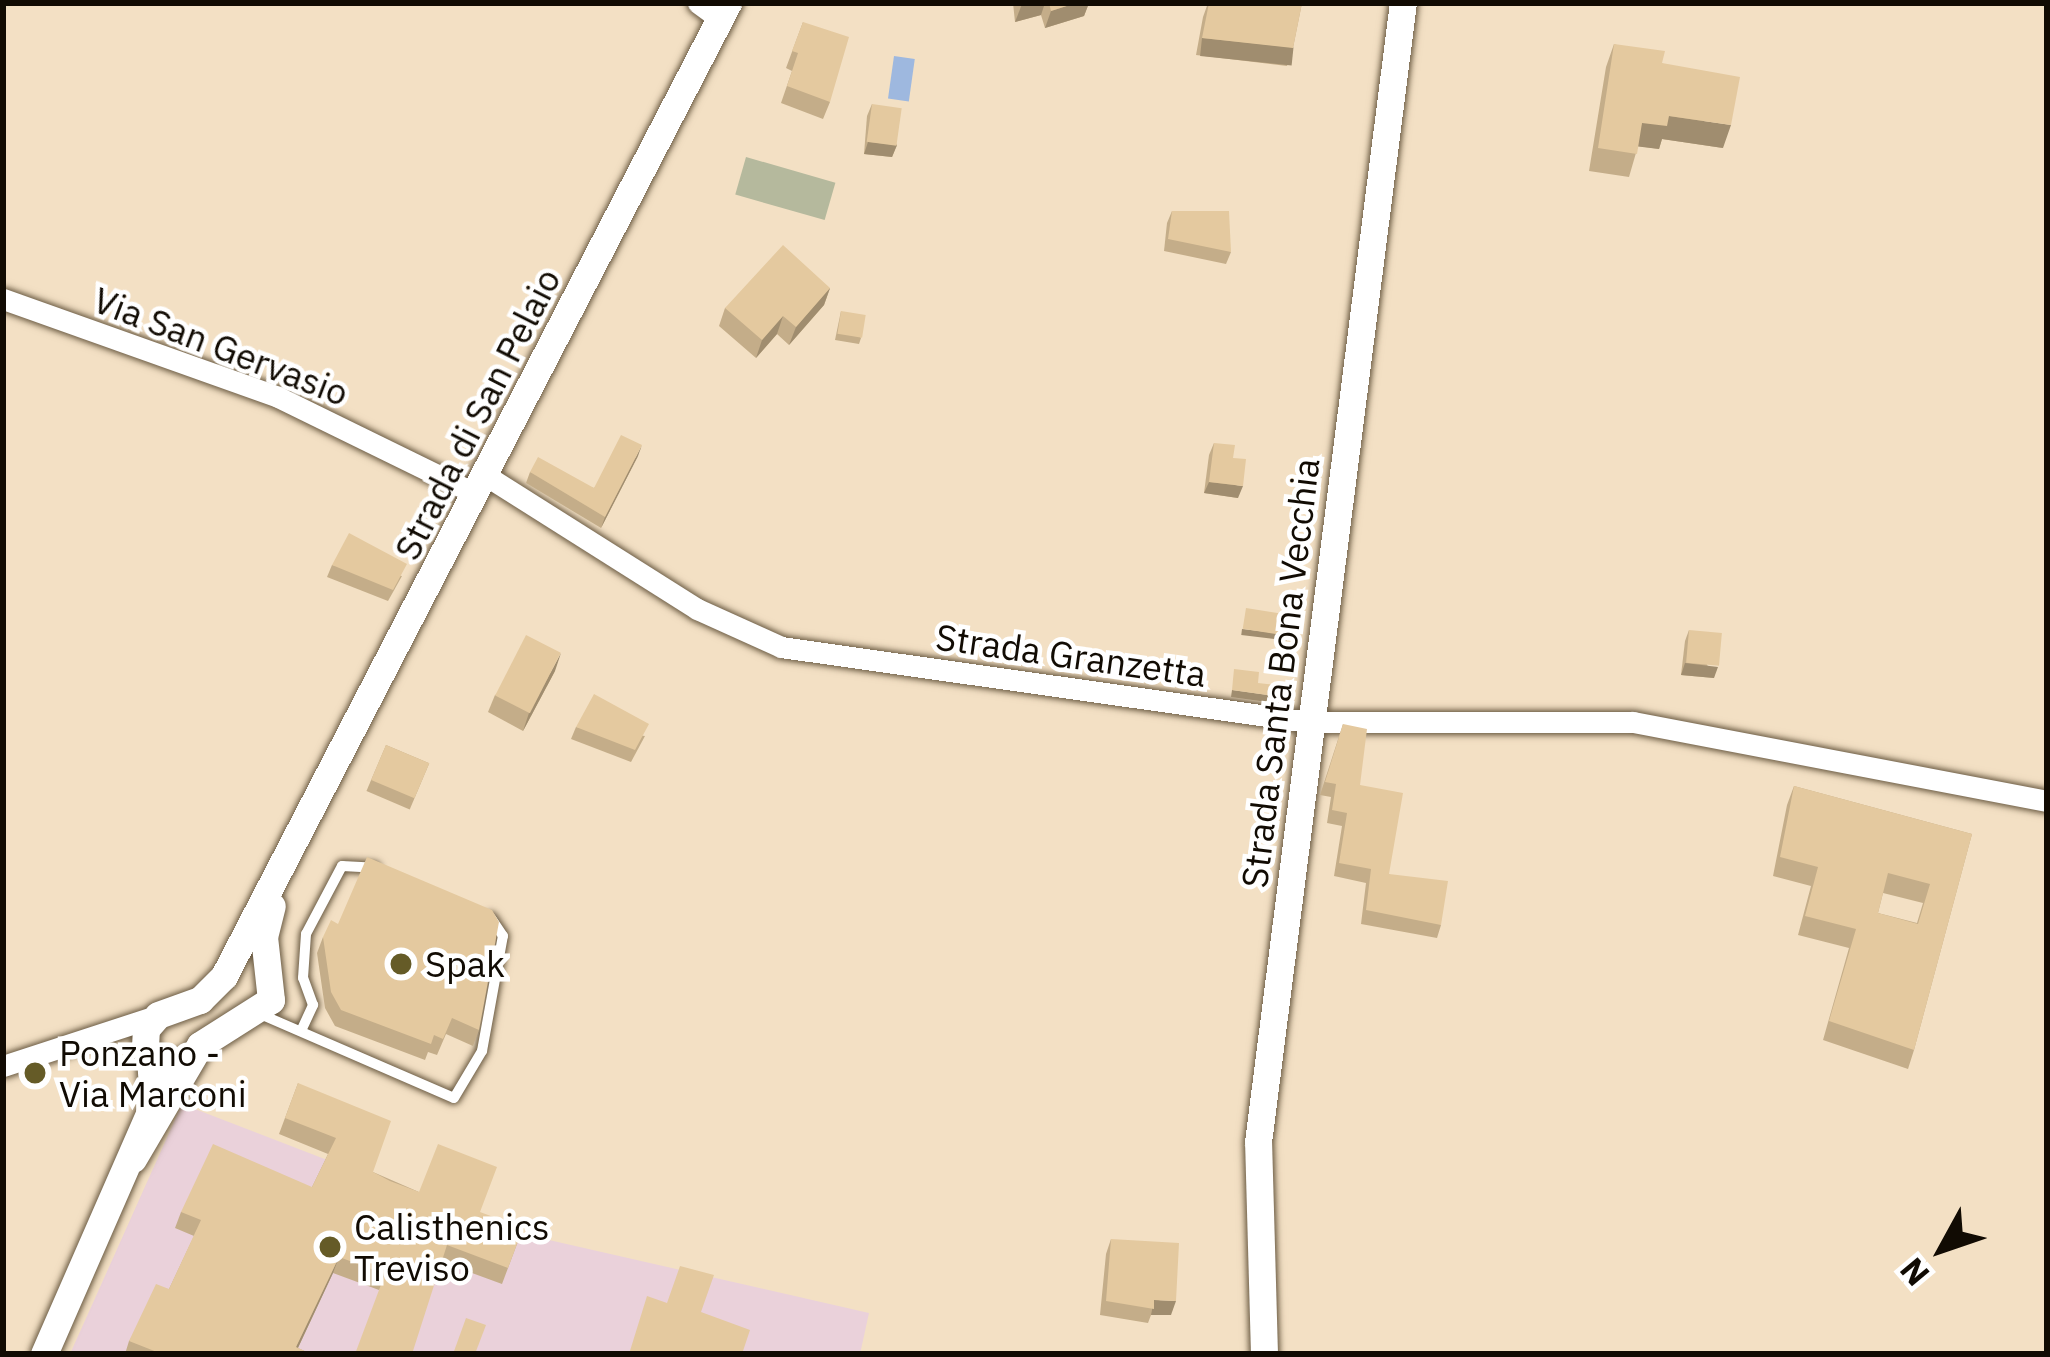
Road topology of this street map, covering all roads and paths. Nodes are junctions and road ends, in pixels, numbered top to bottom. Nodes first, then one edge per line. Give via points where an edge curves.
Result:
1 (1402, 3) edge
2 (715, 9) edge
3 (3, 299) edge
4 (481, 485) junction
5 (1309, 722) junction
6 (2047, 801) edge
7 (387, 873) edge
8 (472, 910) edge
9 (256, 958) junction
10 (260, 1014) junction
11 (301, 1031) junction
12 (124, 1044) junction
13 (192, 1056) junction
14 (3, 1066) edge
15 (133, 1159) junction
16 (44, 1354) edge
17 (1264, 1354) edge

1 - 5 main road, Strada Santa Bona Vecchia
2 - 4 main road, Strada di San Pelaio
3 - 4 street, Via San Gervasio via 278,397
4 - 5 street, Strada Granzetta via 697,609 781,647
4 - 9 main road, Strada di San Pelaio via 289,857
5 - 6 street, Strada Granzetta via 1633,722
5 - 17 main road, Strada Santa Bona Vecchia via 1258,1142
7 - 11 lane via 365,863 342,866 306,934 303,978 313,1005
8 - 11 lane via 493,919 503,936 482,1051 454,1098
9 - 10 main road via 272,991
9 - 12 main road
10 - 11 lane
10 - 13 main road via 214,1033
12 - 13 main road via 171,1066
12 - 14 street
12 - 15 main road via 153,1104
13 - 15 main road
15 - 16 main road

